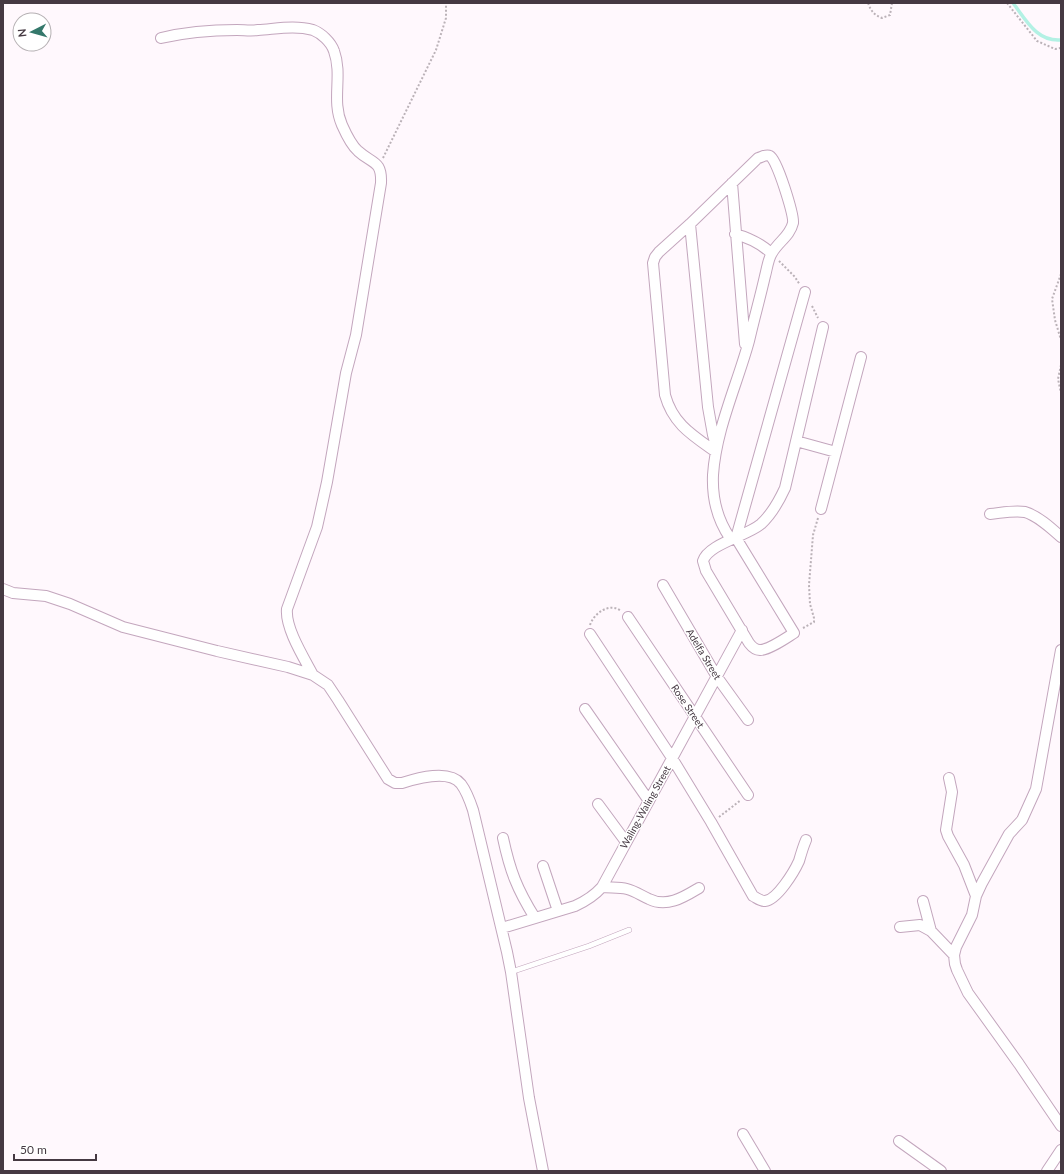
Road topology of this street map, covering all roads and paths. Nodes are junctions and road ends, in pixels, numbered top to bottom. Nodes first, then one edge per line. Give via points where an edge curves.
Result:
1 (446, 3) edge
2 (868, 3) edge
3 (892, 3) edge
4 (1007, 3) edge
5 (161, 38) dead end
6 (1061, 48) edge
7 (379, 167) junction
8 (732, 183) junction
9 (690, 224) junction
10 (735, 234) junction
11 (771, 253) junction
12 (1061, 274) edge
13 (805, 292) dead end
14 (823, 327) dead end
15 (1061, 340) edge
16 (746, 352) junction
17 (861, 357) dead end
18 (1061, 365) edge
19 (1061, 393) edge
20 (796, 442) junction
21 (716, 449) junction
22 (836, 452) junction
23 (821, 509) joint
24 (990, 514) dead end
25 (1061, 537) edge
26 (733, 538) junction
27 (663, 585) dead end
28 (3, 589) edge
29 (628, 617) joint
30 (742, 630) junction
31 (794, 633) junction
32 (590, 634) joint
33 (1061, 650) edge
34 (313, 675) junction
35 (717, 677) junction
36 (585, 709) dead end
37 (695, 717) junction
38 (748, 720) dead end
39 (672, 758) junction
40 (949, 778) dead end
41 (748, 795) joint
42 (649, 801) junction
43 (598, 804) dead end
44 (711, 822) junction
45 (503, 838) dead end
46 (806, 840) dead end
47 (626, 842) junction
48 (542, 866) dead end
49 (602, 888) junction
50 (699, 888) dead end
51 (976, 896) junction
52 (923, 901) dead end
53 (558, 911) junction
54 (535, 918) junction
55 (900, 926) dead end
56 (502, 928) junction
57 (629, 930) dead end
58 (931, 931) junction
59 (954, 955) junction
60 (511, 972) junction
61 (1061, 1126) edge
62 (743, 1134) dead end
63 (899, 1141) dead end
64 (1061, 1150) edge
65 (543, 1171) edge
66 (765, 1171) edge
67 (941, 1171) edge
68 (1047, 1171) edge

1 - 7 path via 446,18 436,50
2 - 3 path via 875,16 882,18 890,15
4 - 6 path via 1037,41
5 - 7 street via 209,31 285,28 304,28 325,37 334,49 337,63 337,113 350,141 358,151
7 - 34 street via 381,183 377,212 356,335 346,373 318,527 286,614
8 - 9 street
8 - 10 street
8 - 11 street via 762,156 770,156 773,159 793,214 793,222 787,235
9 - 21 street via 710,426
9 - 21 street via 659,252 654,263 665,395 668,408 675,418 687,430
10 - 11 street via 755,240
10 - 16 street
11 - 16 street
12 - 15 path via 1052,299
13 - 26 street
14 - 20 street
16 - 21 street
17 - 22 street
18 - 19 path via 1058,379
20 - 22 street
20 - 26 street via 785,488 778,503 755,529
21 - 26 street via 713,476 715,506 720,519
22 - 23 street
23 - 31 path via 813,535 809,586 814,622
24 - 25 street via 1024,512 1050,526
26 - 30 street via 707,553 703,561 706,571
26 - 31 street
27 - 35 street, Adelfa Street
28 - 34 street via 13,593 46,596 123,627 288,666
29 - 32 path via 619,609 601,611 592,618
29 - 37 street, Rose Street
30 - 31 street via 754,648 759,650
30 - 35 street, Waling-Waling Street
32 - 39 street
33 - 51 street via 1036,789 1022,820 1009,834
34 - 56 street via 328,685 388,778 395,783 402,783 442,775 455,778 461,784 473,810
35 - 37 street, Waling-Waling Street
35 - 38 street, Adelfa Street
36 - 42 street
37 - 39 street, Waling-Waling Street
37 - 41 street, Rose Street
39 - 42 street, Waling-Waling Street
39 - 44 street
40 - 51 street via 952,792 946,830
41 - 44 path
42 - 47 street, Waling-Waling Street
43 - 47 street
44 - 46 street via 753,896 760,900 772,898 786,883 798,862
45 - 54 street via 514,880
47 - 49 street, Waling-Waling Street
48 - 53 street
49 - 50 street via 625,888 661,903 678,899
49 - 53 street, Waling-Waling Street via 586,901
51 - 59 street via 972,915
52 - 58 street
53 - 54 street, Waling-Waling Street
54 - 56 street, Waling-Waling Street
55 - 58 street via 920,925
56 - 60 street
57 - 60 lane
58 - 59 street
59 - 61 street via 957,970 968,993
60 - 65 street via 529,1098
62 - 66 street
63 - 67 street
64 - 68 street

